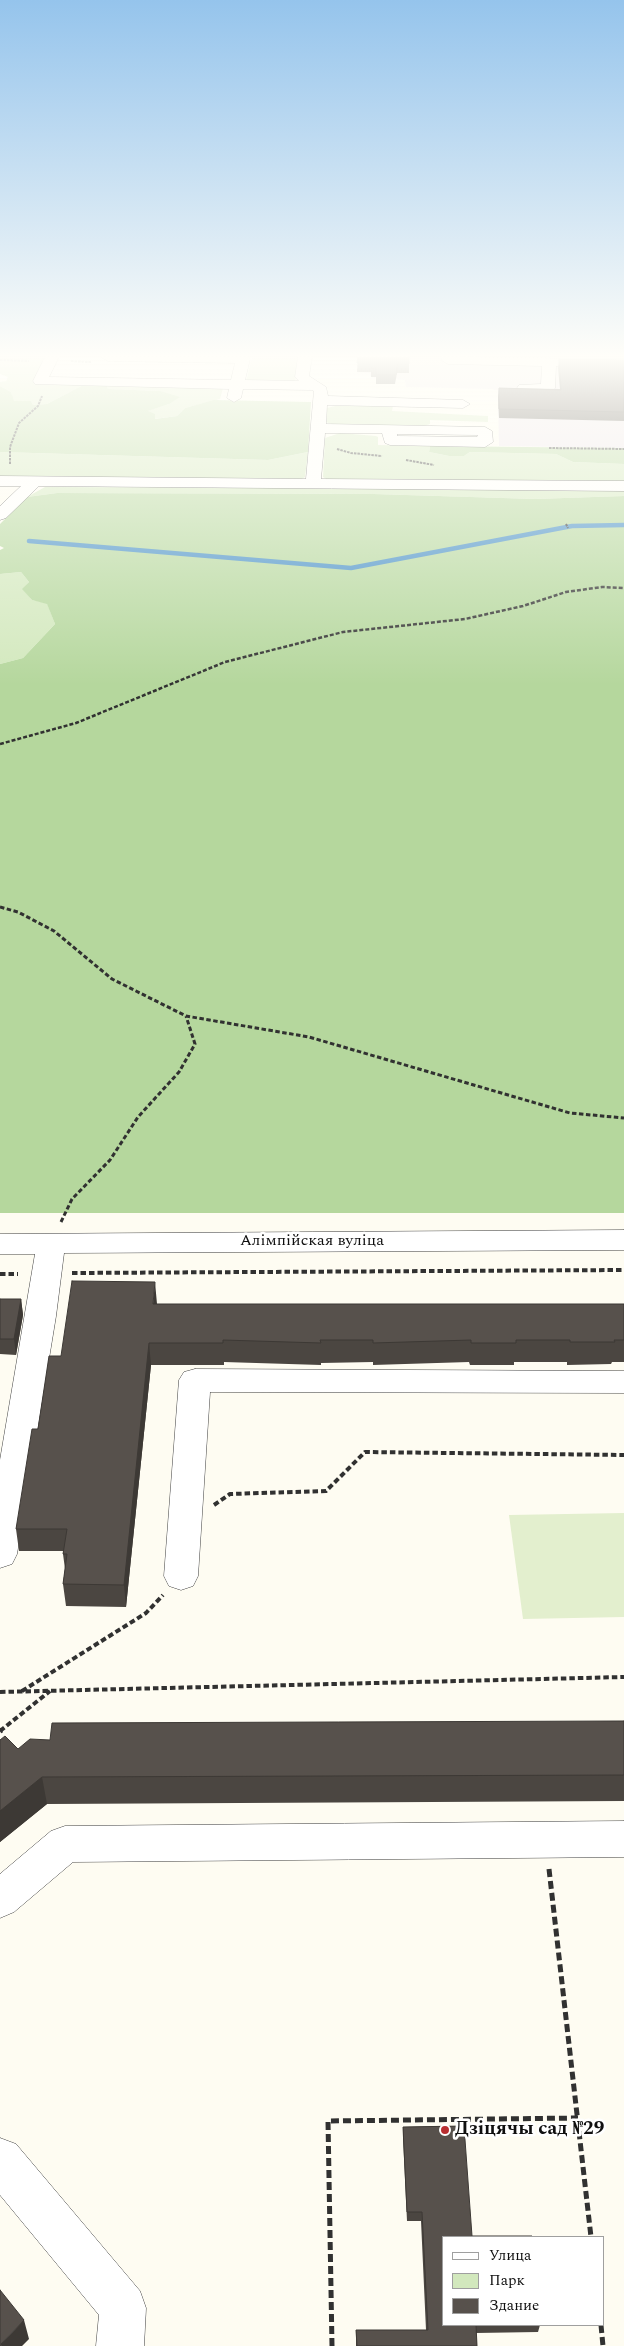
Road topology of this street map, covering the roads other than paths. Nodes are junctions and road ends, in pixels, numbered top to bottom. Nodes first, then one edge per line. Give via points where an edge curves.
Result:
1 (315, 466) edge
2 (0, 481) edge
3 (35, 481) junction
4 (313, 484) junction
5 (624, 486) edge
6 (0, 515) edge
7 (624, 1240) edge
8 (0, 1244) edge
9 (49, 1258) junction
10 (624, 1382) edge
11 (0, 1554) edge
12 (181, 1576) road end
13 (624, 1838) edge
14 (0, 1899) edge
15 (0, 2160) edge
16 (120, 2346) edge

1 - 4 street
2 - 3 street
3 - 4 street
3 - 6 street
4 - 5 street
7 - 9 street, Алімпійская вуліца
8 - 9 street, Алімпійская вуліца
9 - 11 street
10 - 12 street via 195,1380
13 - 14 street via 65,1844
15 - 16 street via 123,2308

